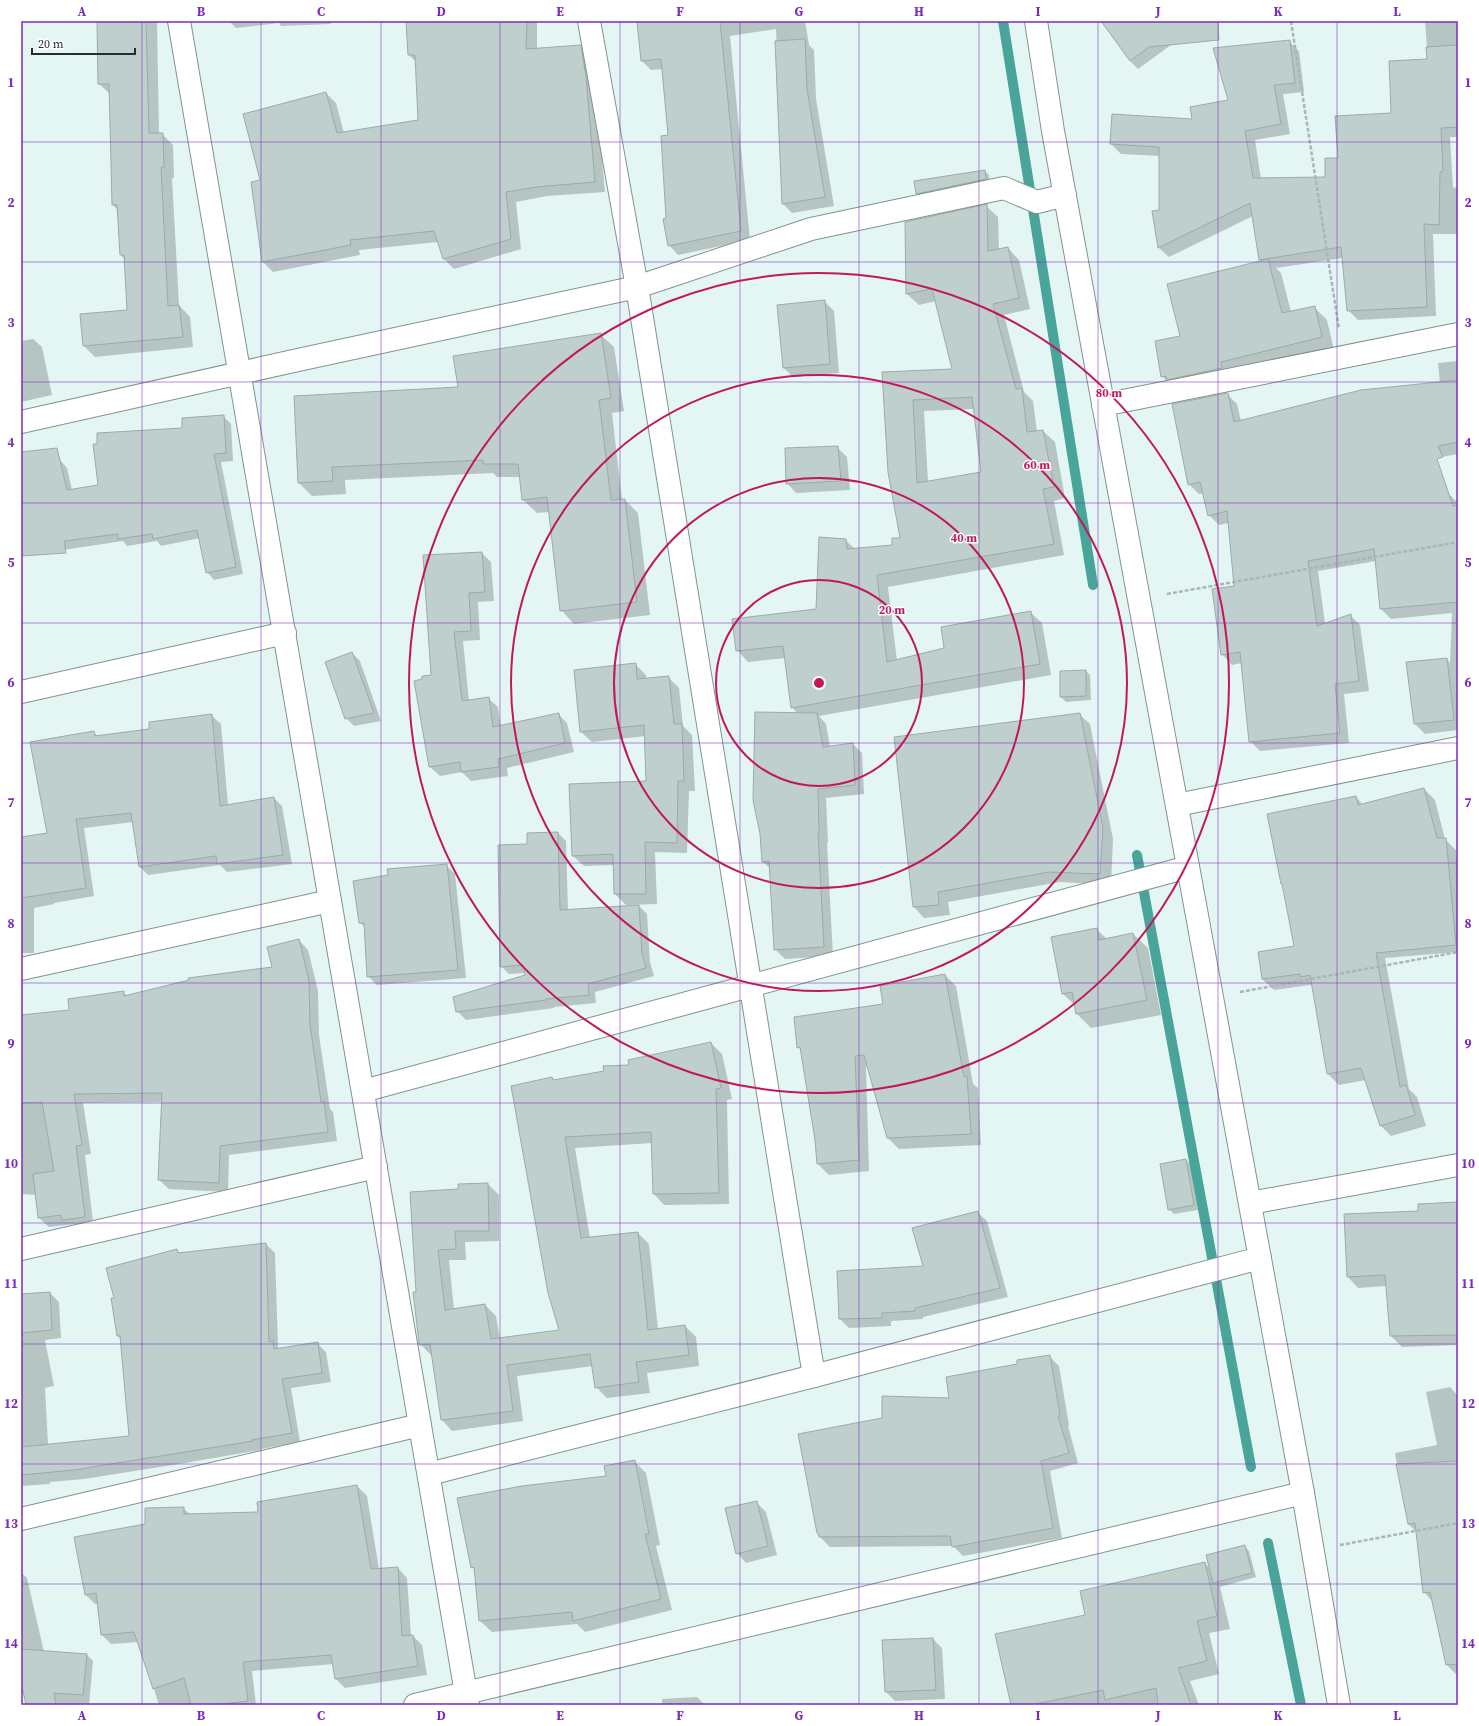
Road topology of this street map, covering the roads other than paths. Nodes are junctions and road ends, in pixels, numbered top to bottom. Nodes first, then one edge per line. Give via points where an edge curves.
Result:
1 (179, 21) edge
2 (589, 21) edge
3 (1036, 21) edge
4 (1065, 195) junction
5 (637, 287) junction
6 (1458, 334) edge
7 (239, 373) junction
8 (1103, 405) junction
9 (21, 422) edge
10 (285, 633) junction
11 (21, 692) edge
12 (1458, 748) edge
13 (1176, 805) junction
14 (1188, 867) junction
15 (330, 901) junction
16 (21, 969) edge
17 (750, 986) junction
18 (363, 1091) junction
19 (1458, 1165) edge
20 (376, 1167) junction
21 (1250, 1203) junction
22 (21, 1249) edge
23 (1260, 1258) junction
24 (814, 1376) junction
25 (420, 1425) junction
26 (429, 1474) junction
27 (1303, 1493) junction
28 (21, 1519) edge
29 (468, 1699) edge
30 (414, 1705) edge
31 (1339, 1705) edge

1 - 7 street
2 - 5 street
3 - 4 street
4 - 5 street via 1037,202 1004,188 811,229
4 - 8 street
5 - 7 street
5 - 17 street
6 - 8 street
7 - 9 street
7 - 10 street
8 - 13 street
10 - 11 street
10 - 15 street
12 - 13 street
13 - 14 street
14 - 17 street
14 - 21 street
15 - 16 street
15 - 18 street
17 - 18 street
17 - 24 street
18 - 20 street
19 - 21 street
20 - 22 street
20 - 25 street
21 - 23 street
23 - 24 street
23 - 27 street
24 - 26 street
25 - 26 street
25 - 28 street
26 - 29 street
27 - 29 street
27 - 31 street
29 - 30 street

